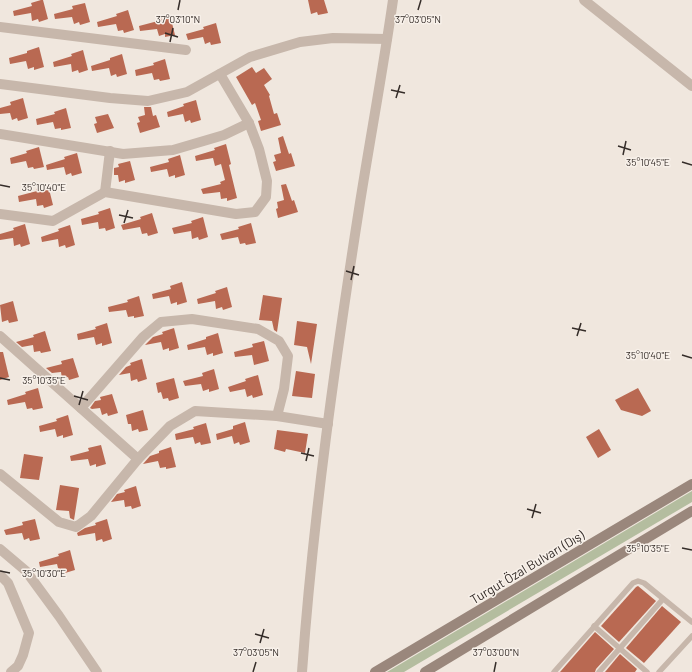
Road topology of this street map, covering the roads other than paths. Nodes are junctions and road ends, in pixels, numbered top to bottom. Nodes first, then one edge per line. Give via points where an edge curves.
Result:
1 (393, 0) edge
2 (584, 0) edge
3 (0, 27) edge
4 (387, 39) junction
5 (186, 50) dead end
6 (220, 74) junction
7 (0, 84) edge
8 (692, 86) edge
9 (249, 123) junction
10 (0, 134) edge
11 (110, 151) junction
12 (105, 192) junction
13 (0, 214) edge
14 (0, 336) edge
15 (81, 408) junction
16 (277, 416) junction
17 (328, 424) junction
18 (138, 459) junction
19 (0, 474) edge
20 (692, 484) edge
21 (692, 511) edge
22 (0, 548) edge
23 (0, 575) edge
24 (663, 599) junction
25 (692, 622) edge
26 (594, 626) junction
27 (692, 636) edge
28 (620, 648) junction
29 (11, 672) edge
30 (96, 672) edge
31 (302, 672) edge
32 (375, 672) edge
33 (425, 672) edge
34 (554, 672) edge
35 (598, 672) edge
36 (647, 672) edge
37 (659, 672) edge

1 - 4 street
2 - 8 street
3 - 5 street
4 - 6 street via 333,38 300,42 250,57
4 - 17 street
6 - 7 street via 187,92 148,100 110,98
6 - 9 street
9 - 11 street via 224,135 174,150 123,154
9 - 12 street via 267,181 266,197 255,212 236,214
10 - 11 street
11 - 12 street
12 - 13 street via 53,221
14 - 15 street
15 - 16 street via 142,337 161,322 192,319 258,329 279,341 288,356
15 - 18 street
16 - 17 street
16 - 18 street via 195,411 170,426
17 - 31 street
18 - 19 street via 91,516 76,527 59,522
20 - 32 main road, Turgut Özal Bulvarı (Dış)
21 - 33 main road
22 - 30 street via 26,571
23 - 29 street via 8,583 29,633 18,666
24 - 25 lane
24 - 26 lane via 638,581
24 - 28 lane
26 - 28 lane
26 - 34 lane
27 - 37 lane
28 - 35 lane
28 - 36 lane

